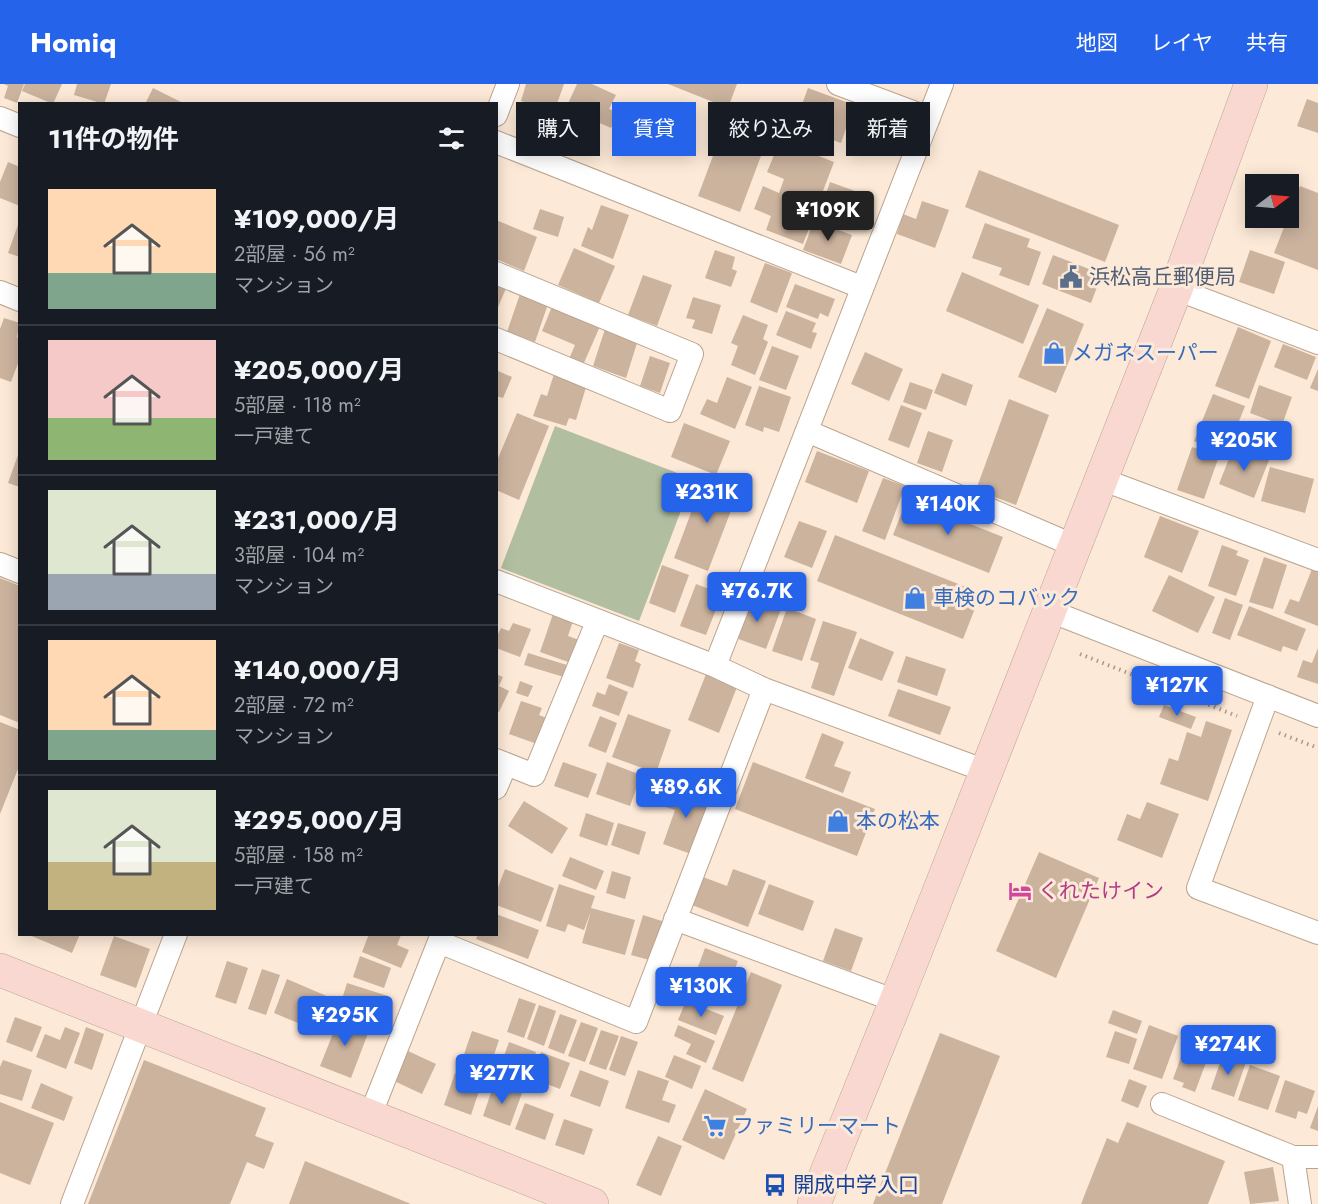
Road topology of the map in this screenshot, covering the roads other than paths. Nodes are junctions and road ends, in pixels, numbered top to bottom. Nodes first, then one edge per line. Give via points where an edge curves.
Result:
1 (508, 84) edge
2 (838, 84) edge
3 (942, 84) edge
4 (1251, 84) edge
5 (886, 102) edge
6 (498, 110) edge
7 (930, 115) edge
8 (0, 118) edge
9 (18, 125) edge
10 (498, 143) edge
11 (914, 156) edge
12 (498, 274) edge
13 (861, 287) junction
14 (1176, 289) junction
15 (0, 292) edge
16 (18, 299) edge
17 (498, 340) edge
18 (1318, 343) edge
19 (807, 431) junction
20 (1101, 479) junction
21 (1075, 546) junction
22 (1318, 560) edge
23 (0, 564) edge
24 (18, 571) edge
25 (498, 582) edge
26 (1050, 611) junction
27 (597, 622) junction
28 (714, 666) junction
29 (764, 689) junction
30 (1268, 696) junction
31 (1318, 716) edge
32 (501, 762) edge
33 (986, 771) junction
34 (498, 778) edge
35 (675, 919) junction
36 (1318, 933) edge
37 (175, 936) edge
38 (440, 938) edge
39 (0, 970) edge
40 (896, 1001) junction
41 (142, 1025) junction
42 (1162, 1104) dead end
43 (370, 1116) junction
44 (1293, 1157) junction
45 (1318, 1157) edge
46 (72, 1204) edge
47 (592, 1204) edge
48 (814, 1204) edge
49 (1300, 1204) edge

1 - 6 street
2 - 5 street
3 - 7 street
4 - 14 street
8 - 9 street
10 - 13 street
11 - 13 street
12 - 17 street via 692,354 670,411
13 - 19 street
14 - 18 street
14 - 20 street
15 - 16 street
19 - 21 street
19 - 28 street
20 - 21 street
20 - 22 street
21 - 26 street
23 - 24 street
25 - 27 street
26 - 30 street
26 - 33 street
27 - 28 street
27 - 32 street via 534,775
28 - 29 street
29 - 33 street
29 - 35 street
30 - 31 street
30 - 36 street via 1198,888
32 - 34 street
33 - 40 street
35 - 38 street via 636,1022
35 - 40 street
37 - 41 street
38 - 43 street
39 - 41 street
40 - 48 street
41 - 43 street
41 - 46 street
42 - 44 street
43 - 47 street
44 - 45 street
44 - 49 street

